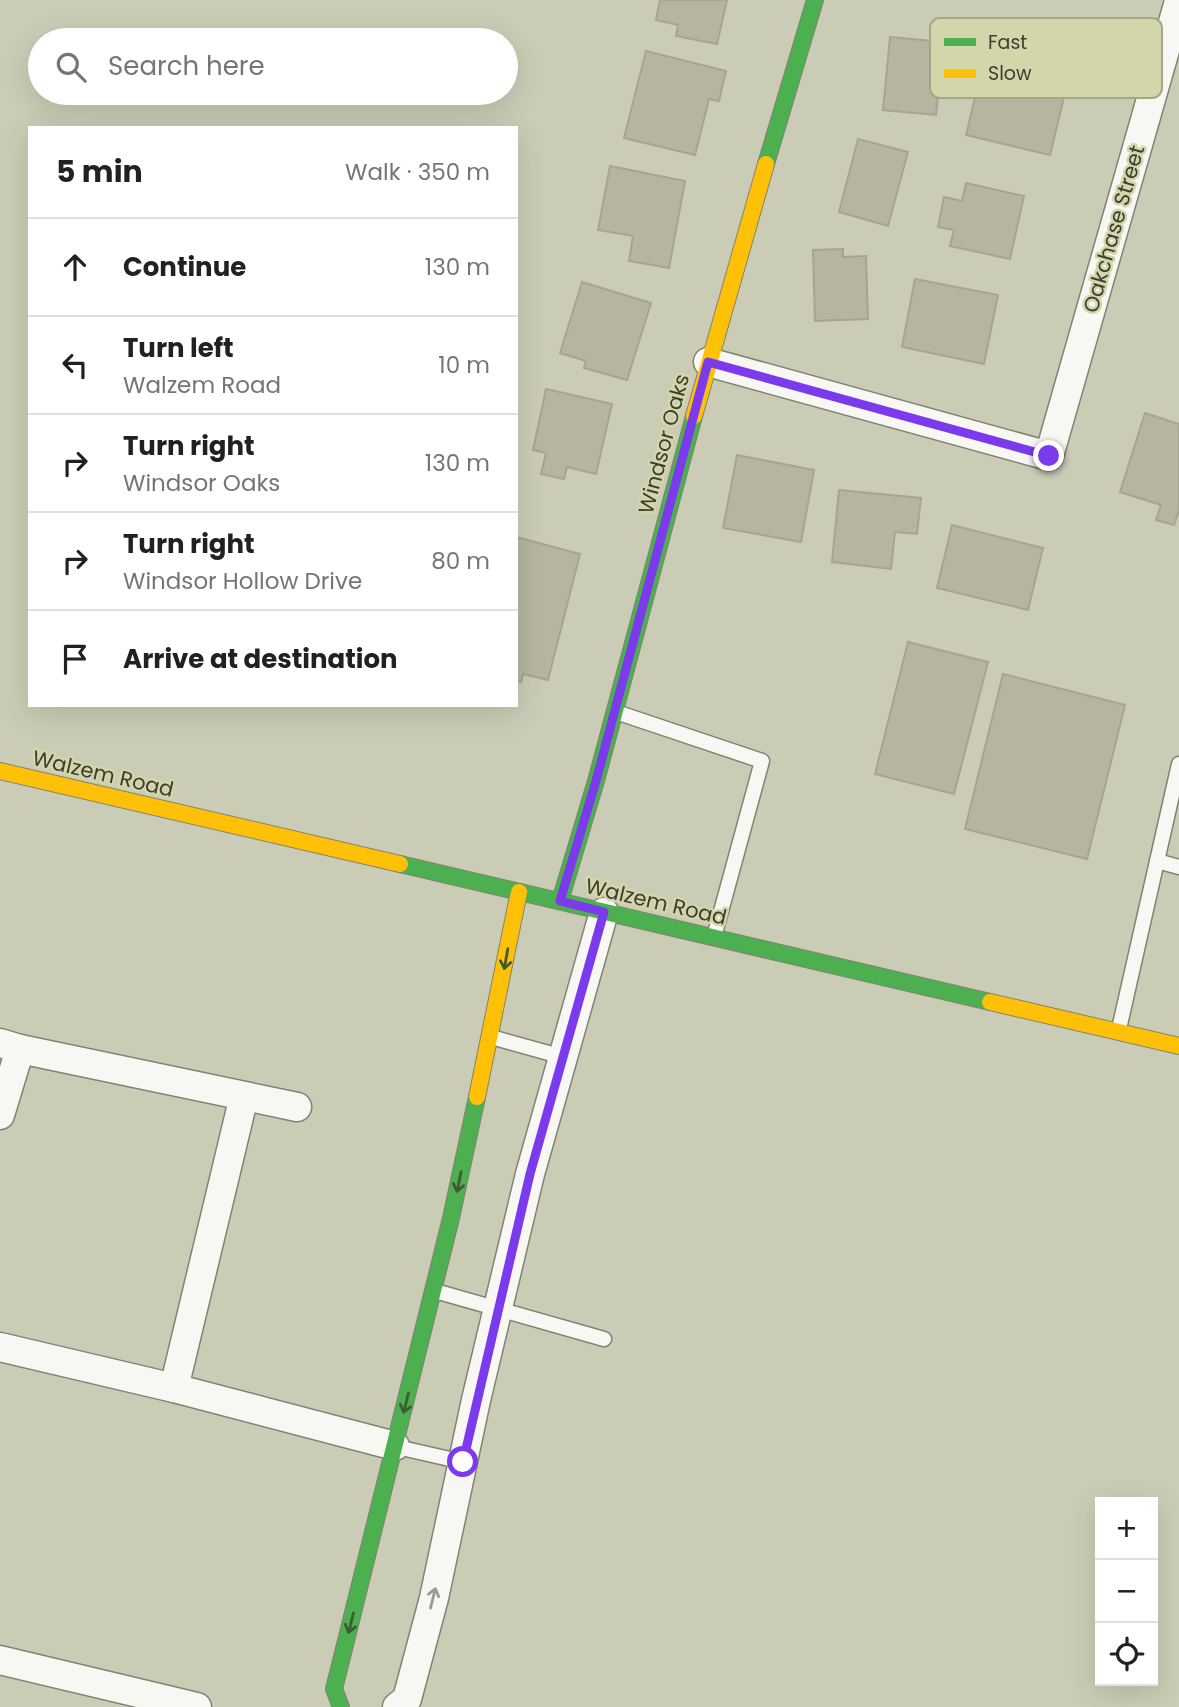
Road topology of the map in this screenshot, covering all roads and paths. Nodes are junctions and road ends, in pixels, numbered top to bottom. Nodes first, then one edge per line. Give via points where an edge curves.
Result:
1 (815, 0) edge
2 (1179, 1) edge
3 (1162, 60) edge
4 (1151, 98) edge
5 (708, 362) junction
6 (615, 711) junction
7 (1179, 765) edge
8 (0, 771) edge
9 (1157, 861) junction
10 (1179, 867) edge
11 (519, 892) junction
12 (560, 901) junction
13 (604, 912) junction
14 (714, 937) junction
15 (1118, 1032) junction
16 (490, 1036) junction
17 (10, 1046) edge
18 (1179, 1046) edge
19 (563, 1057) junction
20 (244, 1096) junction
21 (297, 1107) dead end
22 (0, 1115) edge
23 (434, 1291) junction
24 (498, 1310) junction
25 (604, 1339) dead end
26 (0, 1348) edge
27 (174, 1388) junction
28 (395, 1446) junction
29 (463, 1462) junction
30 (0, 1660) edge
31 (197, 1707) edge
32 (341, 1707) edge
33 (397, 1707) edge

1 - 5 street, Windsor Oaks
2 - 3 street, Oakchase Street
4 - 5 street, Oakchase Street via 1049,456
5 - 6 street, Windsor Oaks
6 - 12 street, Windsor Oaks
6 - 14 lane via 762,761
7 - 9 lane
8 - 11 street, Walzem Road
9 - 10 lane
9 - 15 lane
11 - 12 street, Walzem Road
11 -> 16 street
12 - 13 street, Walzem Road
13 - 14 street, Walzem Road
13 - 19 street
14 - 15 street, Walzem Road
15 - 18 street, Walzem Road
16 - 19 lane
16 -> 23 street
17 - 20 street
17 - 22 street
19 - 24 street
20 - 21 street
20 - 27 street
23 - 24 lane
23 -> 28 street
24 - 25 lane
24 - 29 street
26 - 27 street
27 - 28 street
28 - 29 lane
28 -> 32 street via 334,1689
33 -> 29 street via 407,1699
30 - 31 street

